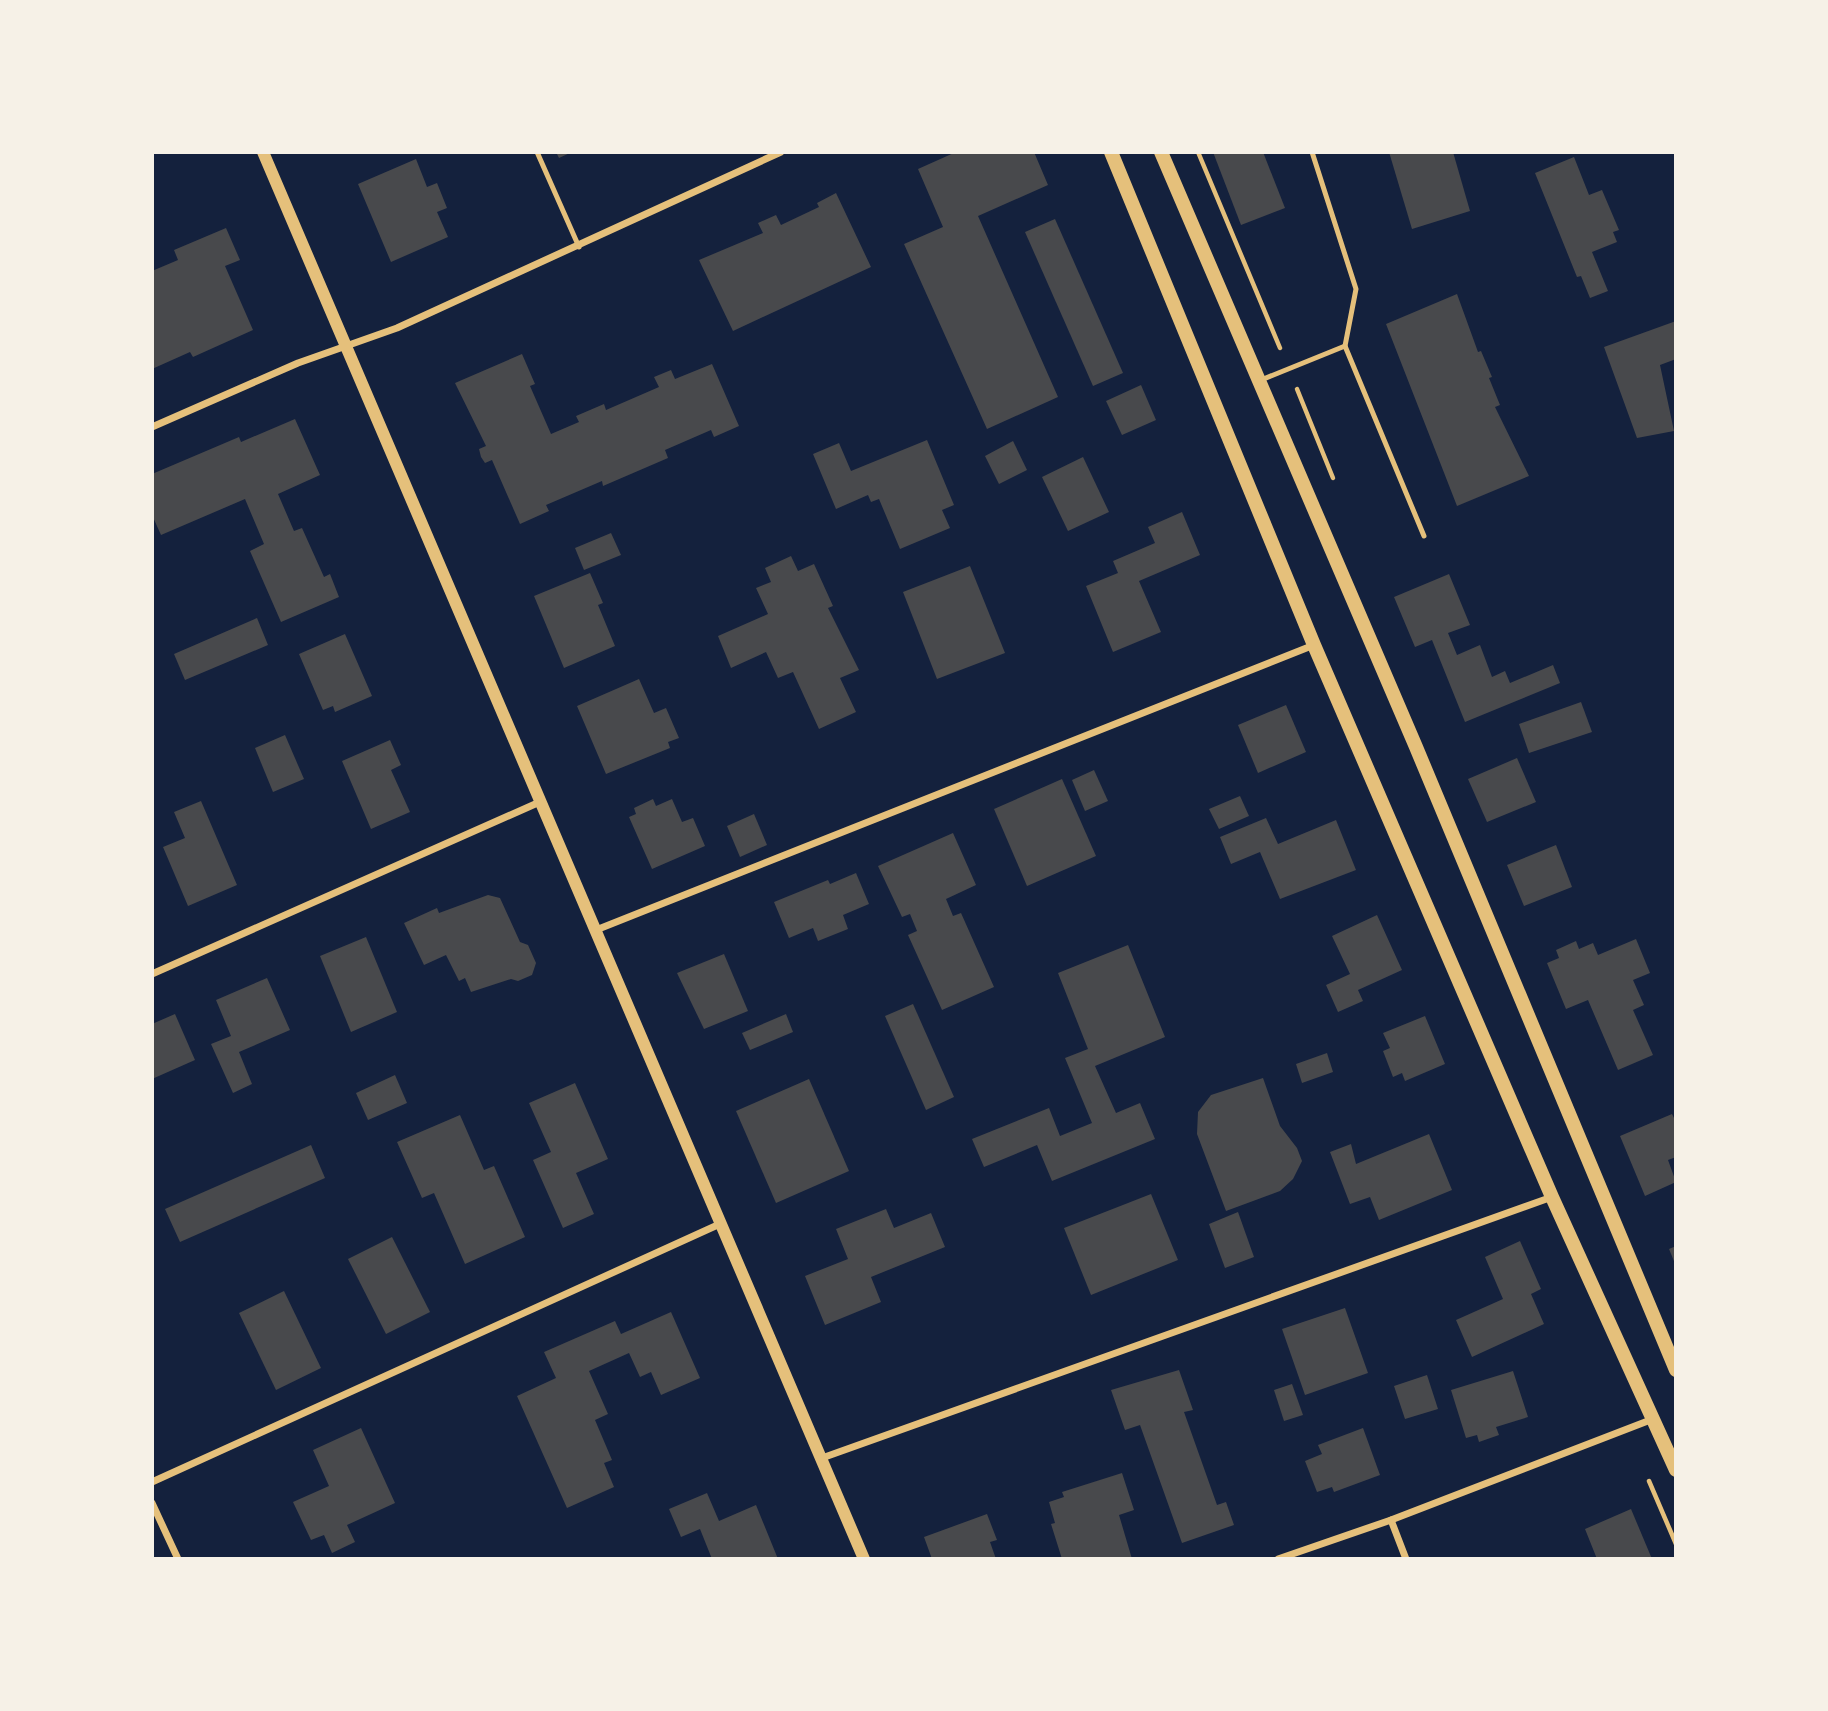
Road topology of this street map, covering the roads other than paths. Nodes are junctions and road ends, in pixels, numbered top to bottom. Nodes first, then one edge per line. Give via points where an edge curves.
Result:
1 (263, 152) edge
2 (537, 152) edge
3 (781, 152) edge
4 (1111, 152) edge
5 (1161, 152) edge
6 (1312, 152) edge
7 (579, 247) junction
8 (346, 346) junction
9 (1345, 346) junction
10 (1258, 381) junction
11 (152, 427) edge
12 (1424, 536) dead end
13 (1314, 645) junction
14 (543, 801) junction
15 (596, 930) junction
16 (152, 974) edge
17 (1552, 1197) junction
18 (723, 1223) junction
19 (1676, 1370) edge
20 (1653, 1419) junction
21 (822, 1458) junction
22 (1676, 1470) edge
23 (152, 1482) edge
24 (152, 1503) edge
25 (1391, 1520) junction
26 (178, 1559) edge
27 (864, 1559) edge
28 (1278, 1559) edge
29 (1406, 1559) edge

1 - 8 street
2 - 7 lane
3 - 7 street
4 - 13 main road
5 - 10 main road
6 - 9 lane via 1356,289
7 - 8 street
8 - 11 street
8 - 14 street
9 - 10 lane
9 - 12 lane
10 - 19 main road
13 - 15 street
13 - 17 main road
14 - 15 street
14 - 16 street
15 - 18 street
17 - 20 main road
17 - 21 street
18 - 21 street
18 - 23 street
20 - 22 main road
20 - 25 street
21 - 27 street
24 - 26 street
25 - 28 street
25 - 29 street

